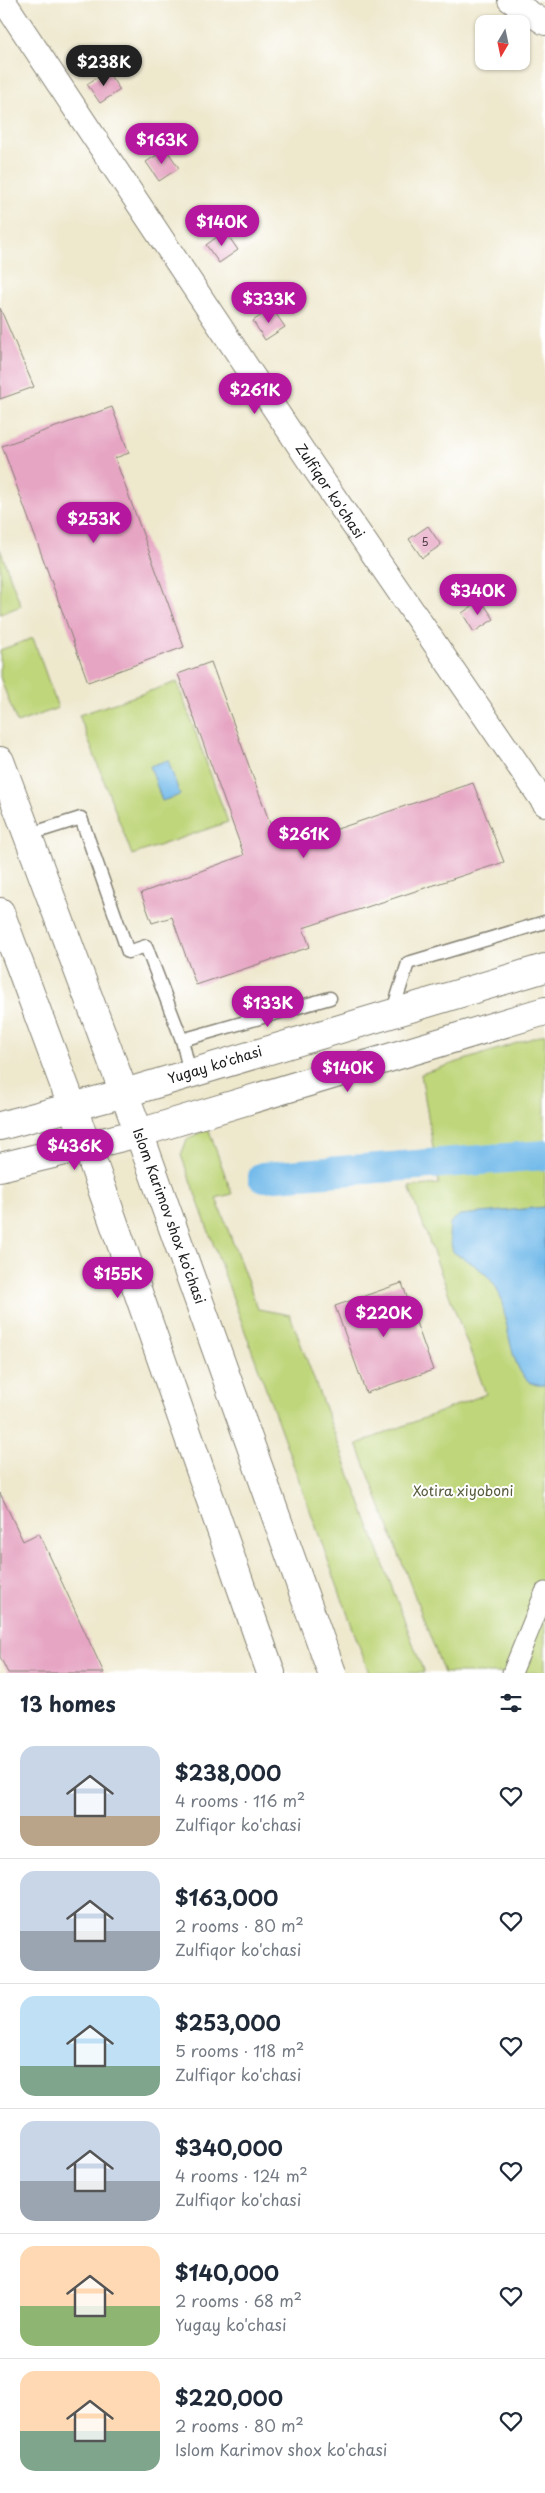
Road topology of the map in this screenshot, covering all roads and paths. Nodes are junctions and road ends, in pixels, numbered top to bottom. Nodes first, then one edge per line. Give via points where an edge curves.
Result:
1 (2, 0) edge
2 (510, 0) edge
3 (545, 23) edge
4 (0, 761) edge
5 (545, 804) edge
6 (27, 834) junction
7 (0, 912) edge
8 (545, 922) edge
9 (545, 968) edge
10 (330, 998) dead end
11 (545, 1011) edge
12 (392, 1013) junction
13 (182, 1040) junction
14 (190, 1073) junction
15 (125, 1094) junction
16 (73, 1108) junction
17 (0, 1126) edge
18 (140, 1133) junction
19 (87, 1146) junction
20 (0, 1167) edge
21 (545, 1592) edge
22 (271, 1673) edge
23 (332, 1673) edge
24 (512, 1673) edge

1 - 5 street, Zulfiqor ko'chasi via 310,462
2 - 3 street
4 - 6 main road, Islom Karimov shox ko'chasi
6 - 13 lane via 81,818 128,952 146,946
6 - 15 main road, Islom Karimov shox ko'chasi
7 - 16 main road
8 - 12 lane via 408,963
9 - 12 main road, Yugay ko'chasi
10 - 13 lane
11 - 18 main road
12 - 14 main road, Yugay ko'chasi
13 - 14 lane
14 - 15 main road, Yugay ko'chasi
15 - 16 main road, Yugay ko'chasi
15 - 18 main road, Islom Karimov shox ko'chasi
16 - 17 main road, Yugay ko'chasi
16 - 19 main road
18 - 19 main road
18 - 23 main road, Islom Karimov shox ko'chasi
19 - 20 main road
19 - 22 main road
21 - 24 street

